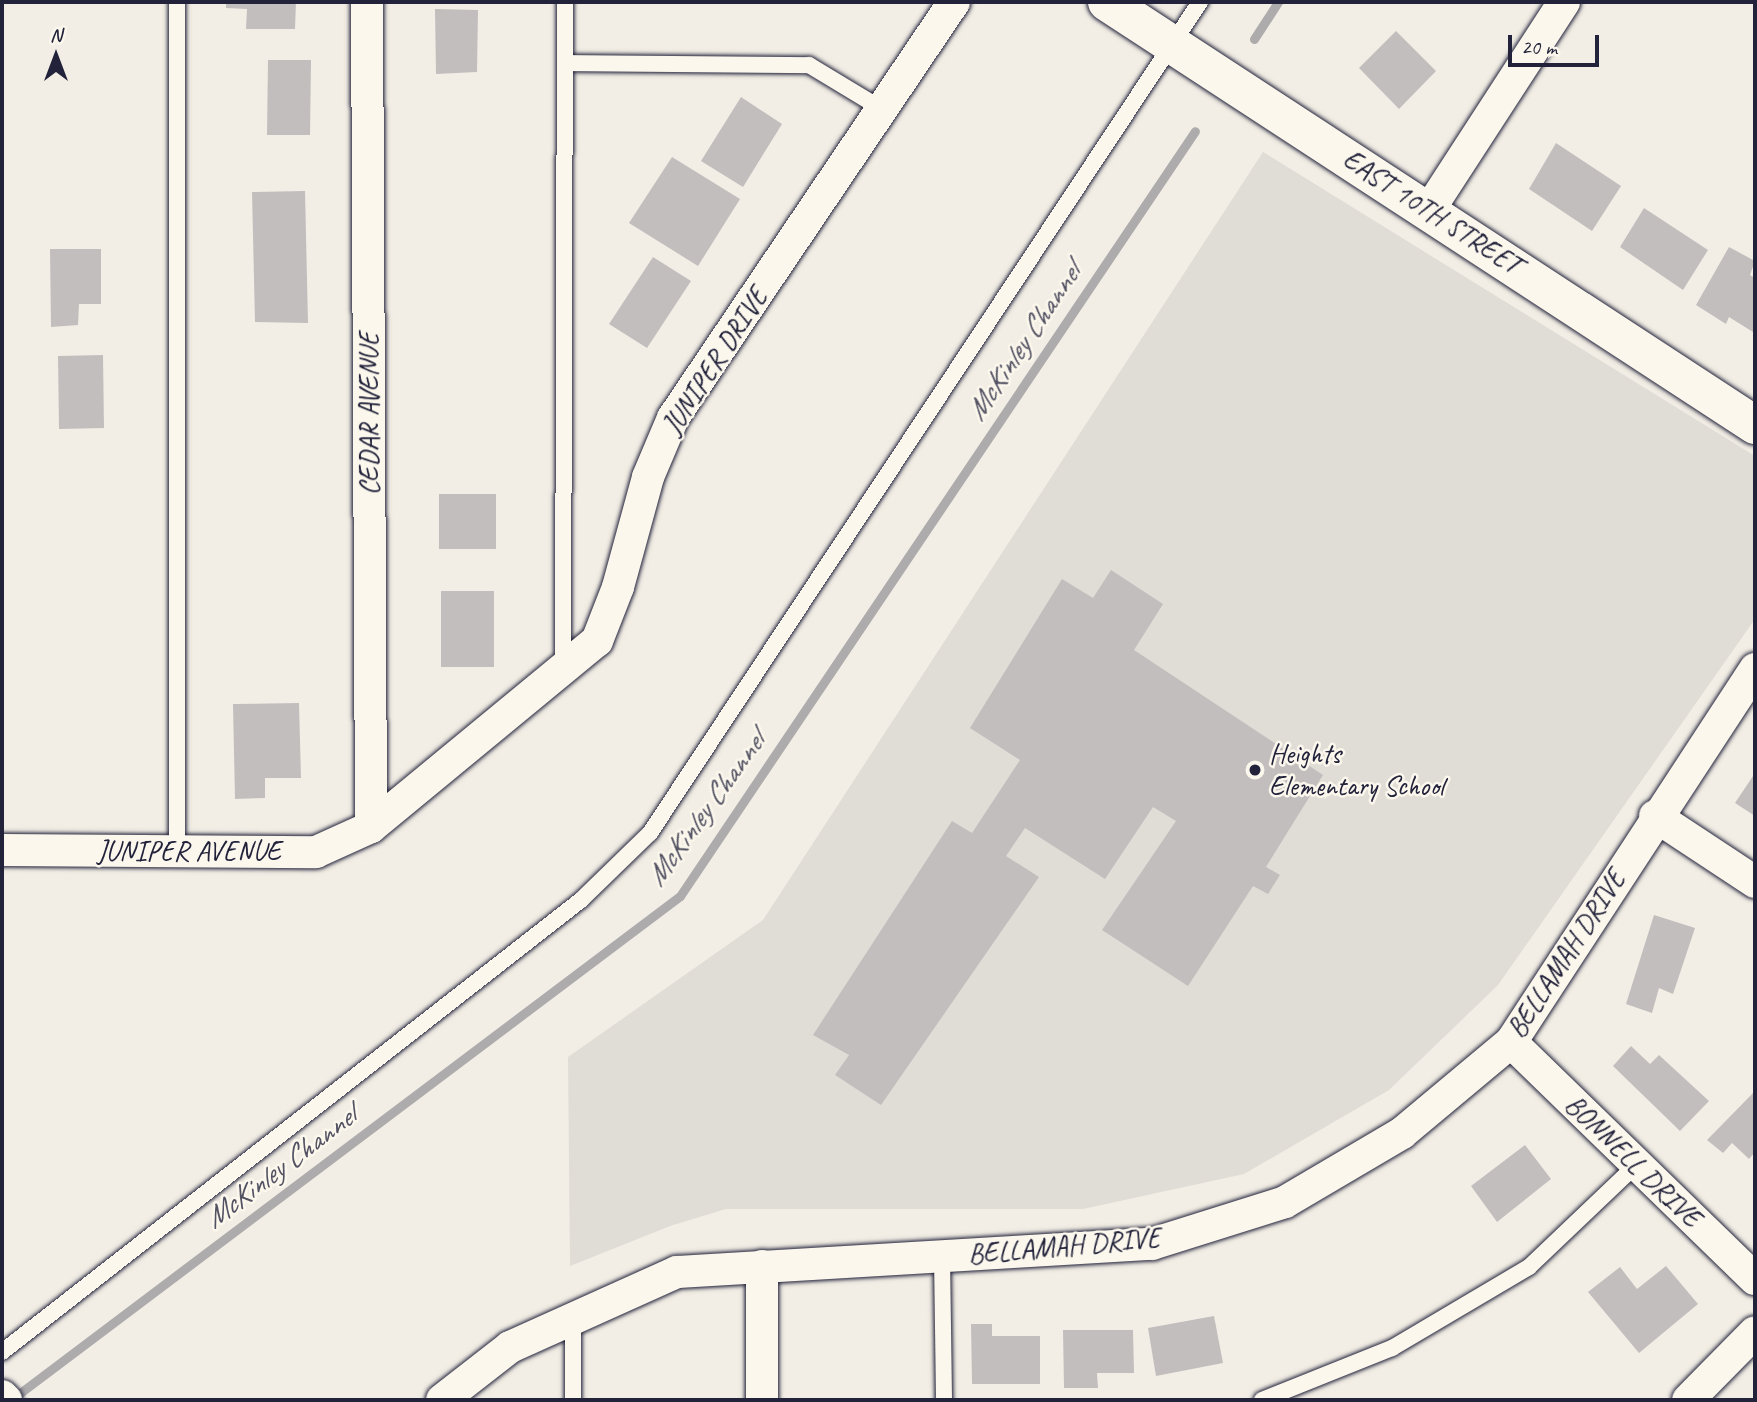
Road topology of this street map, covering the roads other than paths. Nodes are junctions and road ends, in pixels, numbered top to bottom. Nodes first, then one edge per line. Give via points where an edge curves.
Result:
1 (177, 2) edge
2 (367, 2) edge
3 (565, 2) edge
4 (954, 2) edge
5 (1107, 2) edge
6 (1200, 2) edge
7 (1564, 2) edge
8 (1172, 44) junction
9 (565, 62) junction
10 (882, 109) junction
11 (1429, 209) junction
12 (1755, 425) edge
13 (1755, 668) edge
14 (563, 670) junction
15 (1655, 817) junction
16 (371, 827) junction
17 (2, 850) edge
18 (177, 851) junction
19 (1755, 882) edge
20 (1511, 1042) junction
21 (1637, 1164) junction
22 (942, 1256) junction
23 (762, 1266) junction
24 (1755, 1279) edge
25 (573, 1319) junction
26 (1755, 1332) edge
27 (2, 1352) edge
28 (2, 1396) edge
29 (6, 1400) edge
30 (442, 1400) edge
31 (573, 1400) edge
32 (762, 1400) edge
33 (944, 1400) edge
34 (1262, 1400) edge
35 (1688, 1400) edge

1 - 18 lane
2 - 16 street, CEDAR AVENUE
3 - 9 lane
4 - 10 street, JUNIPER DRIVE
5 - 8 main road, EAST 10TH STREET
6 - 8 lane
7 - 11 street
8 - 11 main road, EAST 10TH STREET
8 - 27 lane via 650,833 581,900
9 - 10 lane via 809,65
9 - 14 lane
10 - 14 street, JUNIPER DRIVE via 673,418 648,477 618,587 597,642
11 - 12 main road, EAST 10TH STREET
13 - 15 street, BELLAMAH DRIVE
14 - 16 street, JUNIPER DRIVE
15 - 19 street
15 - 20 street, BELLAMAH DRIVE
16 - 18 street, JUNIPER AVENUE via 316,852
17 - 18 street, JUNIPER AVENUE
20 - 21 street, BONNELL DRIVE
20 - 22 street, BELLAMAH DRIVE via 1402,1133 1285,1202 1152,1244
21 - 24 street, BONNELL DRIVE
21 - 34 lane via 1529,1267 1392,1348
22 - 23 street, BELLAMAH DRIVE
22 - 33 lane
23 - 25 street, BELLAMAH DRIVE via 677,1272
23 - 32 street
25 - 30 street, BELLAMAH DRIVE via 510,1347
25 - 31 lane
26 - 35 street
28 - 29 street

